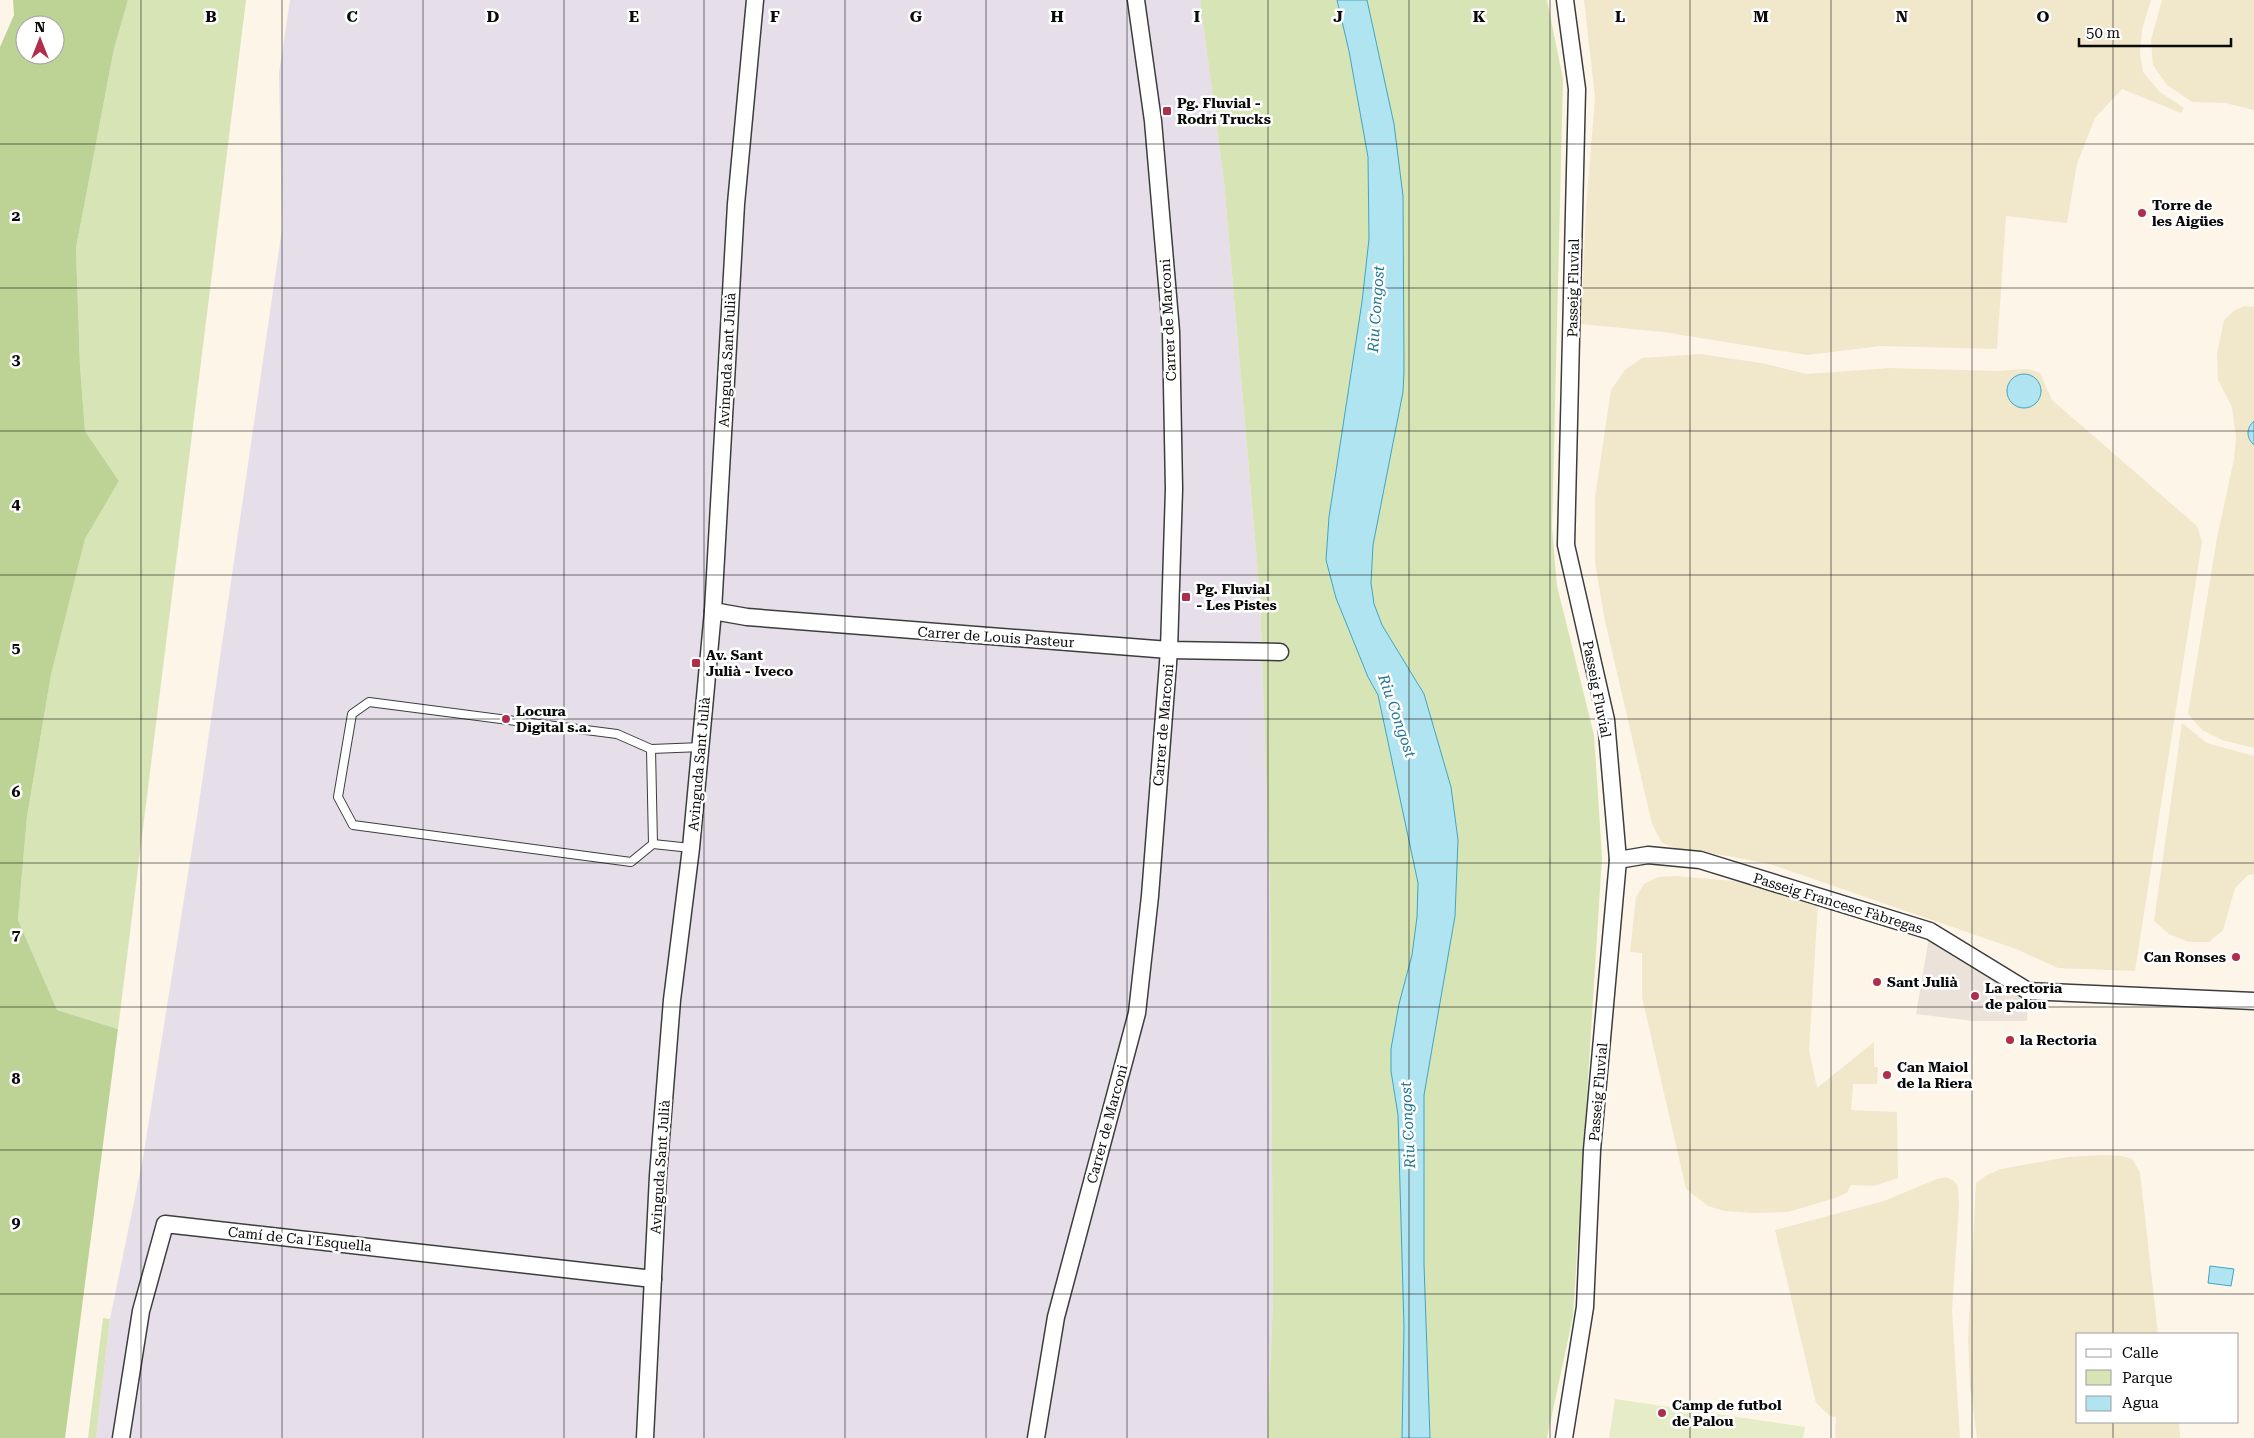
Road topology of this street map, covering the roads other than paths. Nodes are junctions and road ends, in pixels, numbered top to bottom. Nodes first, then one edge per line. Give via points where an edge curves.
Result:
1 (756, 0) edge
2 (1136, 0) edge
3 (1566, 0) edge
4 (713, 611) junction
5 (1169, 650) junction
6 (1280, 652) dead end
7 (702, 747) junction
8 (651, 748) junction
9 (653, 844) junction
10 (691, 848) junction
11 (1618, 860) junction
12 (2254, 1001) edge
13 (653, 1278) junction
14 (121, 1438) edge
15 (645, 1438) edge
16 (1036, 1438) edge
17 (1564, 1438) edge

1 - 4 street, Avinguda Sant Julià via 736,204
2 - 5 street, Carrer de Marconi via 1153,122 1171,331 1174,489
3 - 11 street, Passeig Fluvial via 1577,89 1566,545 1606,720
4 - 5 street, Carrer de Louis Pasteur via 747,617
4 - 7 street, Avinguda Sant Julià
5 - 6 street, Carrer de Louis Pasteur
5 - 16 street, Carrer de Marconi via 1150,896 1137,1013 1056,1317
7 - 8 lane
7 - 10 street, Avinguda Sant Julià
8 - 9 lane
8 - 9 lane via 617,734 370,702 352,714 338,797 353,826 632,862
9 - 10 lane
10 - 13 street, Avinguda Sant Julià via 671,1010
11 - 12 street, Passeig Francesc Fàbregas via 1648,855 1700,860 1930,931 2028,991
11 - 17 street, Passeig Fluvial via 1592,1150 1585,1307
13 - 14 street, Camí de Ca l'Esquella via 165,1224 141,1311
13 - 15 street, Avinguda Sant Julià

